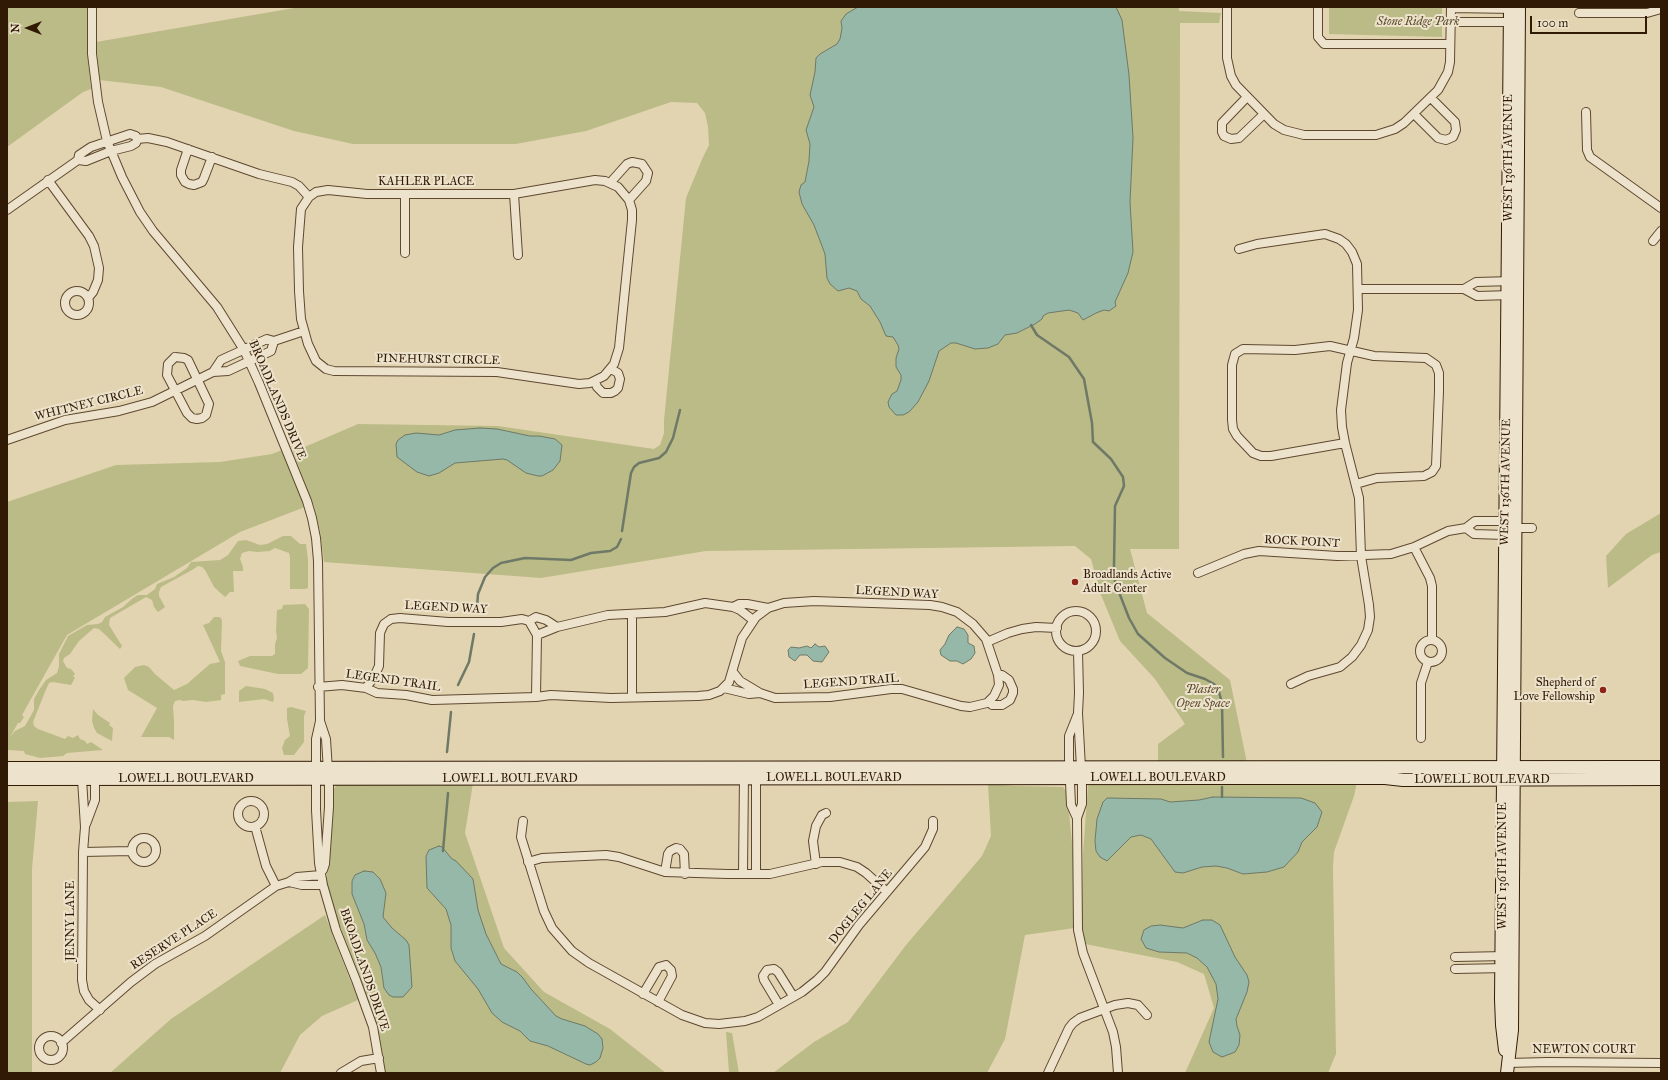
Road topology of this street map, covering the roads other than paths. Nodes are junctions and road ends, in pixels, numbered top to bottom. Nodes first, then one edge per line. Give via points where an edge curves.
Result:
1 (92, 7) edge
2 (1227, 7) edge
3 (1318, 7) edge
4 (1451, 8) edge
5 (1515, 8) edge
6 (1661, 9) edge
7 (1579, 13) dead end
8 (1451, 22) junction
9 (1514, 22) junction
10 (1450, 44) junction
11 (1247, 97) junction
12 (1431, 98) junction
13 (1586, 112) dead end
14 (1264, 114) junction
15 (1414, 114) junction
16 (137, 139) junction
17 (108, 141) junction
18 (188, 149) junction
19 (111, 151) junction
20 (212, 157) junction
21 (78, 160) junction
22 (48, 180) junction
23 (610, 183) junction
24 (405, 194) junction
25 (514, 194) junction
26 (309, 197) junction
27 (629, 200) junction
28 (1661, 208) edge
29 (7, 210) edge
30 (1661, 230) edge
31 (1653, 241) dead end
32 (1239, 249) dead end
33 (405, 253) dead end
34 (518, 255) dead end
35 (1513, 281) junction
36 (1358, 289) junction
37 (1464, 289) junction
38 (1512, 295) junction
39 (88, 298) dead end
40 (304, 331) junction
41 (274, 341) junction
42 (244, 350) junction
43 (1350, 350) junction
44 (249, 360) junction
45 (611, 369) junction
46 (213, 372) junction
47 (198, 379) junction
48 (595, 381) junction
49 (176, 390) junction
50 (7, 440) edge
51 (1345, 443) junction
52 (1356, 484) junction
53 (1505, 521) junction
54 (1466, 528) junction
55 (1516, 528) junction
56 (1532, 528) dead end
57 (1505, 535) junction
58 (1414, 547) junction
59 (1361, 556) junction
60 (1198, 573) dead end
61 (733, 607) junction
62 (768, 608) junction
63 (632, 614) junction
64 (753, 620) junction
65 (529, 621) junction
66 (557, 627) junction
67 (1057, 628) junction
68 (537, 635) junction
69 (1432, 639) junction
70 (987, 642) junction
71 (1078, 651) junction
72 (1428, 662) junction
73 (733, 672) junction
74 (998, 675) junction
75 (1291, 684) dead end
76 (318, 687) junction
77 (366, 688) junction
78 (724, 688) junction
79 (760, 693) junction
80 (536, 697) junction
81 (632, 697) junction
82 (989, 702) junction
83 (1421, 738) dead end
84 (1508, 767) junction
85 (1661, 767) edge
86 (7, 768) edge
87 (322, 773) junction
88 (744, 773) junction
89 (756, 773) junction
90 (1075, 773) junction
91 (7, 779) edge
92 (82, 779) junction
93 (95, 779) junction
94 (1661, 779) edge
95 (1508, 780) junction
96 (826, 813) dead end
97 (1078, 818) junction
98 (523, 821) dead end
99 (933, 821) dead end
100 (85, 826) junction
101 (255, 826) dead end
102 (131, 851) dead end
103 (83, 852) junction
104 (528, 862) junction
105 (816, 864) junction
106 (665, 872) junction
107 (744, 873) junction
108 (756, 873) junction
109 (685, 874) junction
110 (321, 875) junction
111 (288, 882) junction
112 (323, 885) junction
113 (276, 886) junction
114 (887, 892) junction
115 (1455, 957) dead end
116 (1507, 962) junction
117 (1455, 970) dead end
118 (643, 994) junction
119 (793, 996) junction
120 (658, 1002) junction
121 (779, 1005) junction
122 (1104, 1009) junction
123 (100, 1010) junction
124 (1147, 1015) dead end
125 (61, 1043) dead end
126 (379, 1058) junction
127 (1661, 1062) edge
128 (1507, 1068) edge
129 (341, 1073) edge
130 (381, 1073) edge
131 (1048, 1073) edge
132 (1118, 1073) edge

1 - 17 street, BROADLANDS DRIVE via 94,79
2 - 11 street via 1228,68 1236,85
3 - 10 street via 1318,37 1324,44
4 - 5 street
4 - 8 street
5 - 9 main road, WEST 136TH AVENUE
6 - 7 street via 1647,13
8 - 9 street
8 - 10 street
9 - 35 main road, WEST 136TH AVENUE
10 - 12 street via 1448,72
11 - 14 street
11 - 14 street via 1222,123 1224,136 1238,138
12 - 15 street
12 - 15 street via 1455,122 1456,130 1453,137 1446,140 1438,138
13 - 28 street via 1586,145 1590,157
14 - 15 street via 1284,130 1304,135 1376,135 1404,124
16 - 17 street via 130,134
16 - 18 street via 158,140
16 - 19 street via 134,145
17 - 19 street, BROADLANDS DRIVE
17 - 21 street via 83,152
18 - 20 street
18 - 20 street via 181,175 189,184 202,182
19 - 21 street via 86,161
19 - 42 street, BROADLANDS DRIVE via 129,192 153,231 217,307
20 - 26 street via 259,174 292,182
21 - 22 street
22 - 29 street
22 - 39 street via 94,246 99,268 98,280
23 - 25 street, KAHLER PLACE via 595,180
23 - 27 street
23 - 27 street via 627,164 642,164 646,168 646,181
24 - 25 street, KAHLER PLACE
24 - 26 street, KAHLER PLACE via 356,194 324,190
24 - 33 street
25 - 34 street
26 - 40 street, PINEHURST CIRCLE via 301,210 299,230 300,306
27 - 45 street via 632,220 619,348
30 - 31 street
32 - 36 street via 1257,244 1330,235 1346,244 1352,252 1357,264
35 - 37 street via 1476,282
35 - 38 main road, WEST 136TH AVENUE
36 - 37 street
36 - 43 street via 1358,310
37 - 38 street via 1477,296
38 - 53 main road, WEST 136TH AVENUE
38 - 55 main road, WEST 136TH AVENUE
40 - 41 street
40 - 48 street, PINEHURST CIRCLE via 316,360 326,369 334,371 490,372 573,384
41 - 42 street via 267,339
41 - 44 street via 271,350
42 - 44 street, BROADLANDS DRIVE
42 - 46 street, WHITNEY CIRCLE via 221,360
43 - 51 street via 1341,410
43 - 51 street via 1330,346 1295,350 1244,349 1235,354 1232,365 1233,429 1253,453 1271,456
43 - 52 street via 1374,356 1426,358 1436,365 1439,373 1438,452 1436,466 1432,472 1424,476 1377,478
44 - 46 street, WHITNEY CIRCLE via 228,371
44 - 76 street, BROADLANDS DRIVE via 312,518 318,561
45 - 48 street, PINEHURST CIRCLE
45 - 48 street via 618,374 620,380 615,391 603,393
46 - 47 street, WHITNEY CIRCLE
47 - 49 street, WHITNEY CIRCLE
47 - 49 street via 188,360 175,357 168,364 167,375
47 - 49 street via 209,404 206,415 202,418 192,418 187,413
49 - 50 street, WHITNEY CIRCLE via 135,408 65,420
51 - 52 street
52 - 59 street via 1361,515
53 - 54 street, ROCK POINT via 1476,521
53 - 55 street
53 - 57 main road, WEST 136TH AVENUE
54 - 57 street via 1474,534
54 - 58 street, ROCK POINT via 1448,531
55 - 56 street
55 - 57 street
55 - 84 main road, WEST 136TH AVENUE
57 - 84 main road, WEST 136TH AVENUE
58 - 59 street, ROCK POINT via 1391,554
58 - 69 street via 1432,586
59 - 60 street, ROCK POINT via 1259,551 1244,554
59 - 75 street via 1370,617 1368,630 1361,645 1340,667
61 - 62 street, LEGEND WAY via 747,604
61 - 63 street, LEGEND WAY via 705,603 665,612
61 - 64 street, LEGEND WAY
62 - 64 street, LEGEND WAY
62 - 70 street, LEGEND WAY via 784,603 814,601 938,606 962,615
63 - 66 street, LEGEND WAY via 608,615
63 - 81 street
64 - 73 street, LEGEND WAY via 742,638
65 - 66 street, LEGEND WAY via 536,617
65 - 68 street
65 - 77 street, LEGEND WAY via 448,622 391,619 384,624 380,633 379,666
66 - 68 street, LEGEND WAY
67 - 70 street via 1022,629
67 - 71 street via 1058,640 1062,645
67 - 71 street via 1058,623 1067,614 1078,611 1089,616 1096,626 1094,640
68 - 80 street
69 - 72 street via 1425,641 1420,647 1420,654
69 - 72 street via 1441,644 1442,654 1438,660
70 - 74 street
71 - 90 street via 1079,694
72 - 83 street via 1421,683
73 - 78 street
73 - 79 street, LEGEND TRAIL via 740,681
74 - 82 street via 999,685
74 - 82 street, LEGEND TRAIL via 1010,680 1013,693 1010,700 1002,705 995,706
76 - 77 street, LEGEND TRAIL via 342,685
76 - 87 street, BROADLANDS DRIVE via 320,721 326,739
77 - 80 street, LEGEND TRAIL via 377,693 432,700
78 - 79 street, LEGEND TRAIL via 749,694
78 - 81 street, LEGEND TRAIL via 715,693 698,696
79 - 82 street, LEGEND TRAIL via 775,698 830,697 902,689 961,706 980,706
80 - 81 street, LEGEND TRAIL
84 - 85 main road, LOWELL BOULEVARD
84 - 90 main road, LOWELL BOULEVARD
84 - 95 main road, WEST 136TH AVENUE
86 - 87 main road, LOWELL BOULEVARD
87 - 88 main road, LOWELL BOULEVARD
87 - 93 main road, LOWELL BOULEVARD
87 - 110 street, BROADLANDS DRIVE via 316,810
87 - 110 street, BROADLANDS DRIVE via 329,807 325,864
88 - 89 main road, LOWELL BOULEVARD
88 - 107 street
89 - 90 main road, LOWELL BOULEVARD
89 - 108 street
90 - 95 main road, LOWELL BOULEVARD
90 - 97 street via 1082,804
90 - 97 street via 1071,805
91 - 92 main road, LOWELL BOULEVARD
92 - 93 main road, LOWELL BOULEVARD
92 - 100 street, JENNY LANE
93 - 100 street, JENNY LANE via 95,800
94 - 95 main road, LOWELL BOULEVARD
95 - 116 main road, WEST 136TH AVENUE
96 - 105 street via 816,826 813,841
97 - 122 street via 1078,930 1083,953
98 - 104 street, DOGLEG LANE via 520,837
99 - 114 street, DOGLEG LANE via 933,829 925,846
100 - 103 street, JENNY LANE
101 - 113 street via 266,866
102 - 103 street
103 - 123 street, JENNY LANE via 82,980 86,995
104 - 106 street via 542,858 606,856 619,857
104 - 118 street, DOGLEG LANE via 547,919 558,937 578,956
105 - 108 street via 770,874
105 - 114 street via 831,862 851,865 866,873
106 - 109 street
106 - 109 street via 668,854 676,848 684,854
107 - 108 street
107 - 109 street
110 - 111 street, RESERVE PLACE via 297,877
110 - 112 street, BROADLANDS DRIVE
111 - 112 street, RESERVE PLACE
111 - 113 street, RESERVE PLACE
112 - 126 street, BROADLANDS DRIVE via 336,930 371,1021
113 - 123 street, RESERVE PLACE via 205,936 156,964
114 - 119 street, DOGLEG LANE via 825,972
115 - 116 street
116 - 117 street
116 - 128 main road, WEST 136TH AVENUE via 1502,1026
118 - 120 street, DOGLEG LANE
118 - 120 street via 659,967 666,965 672,976
119 - 121 street, DOGLEG LANE
119 - 121 street via 778,972 774,969 767,970 763,976 764,980
120 - 121 street, DOGLEG LANE via 692,1019 719,1024 745,1021
122 - 124 street via 1128,1003 1138,1005
122 - 131 street via 1066,1026
122 - 132 street via 1113,1032
123 - 125 street, RESERVE PLACE
126 - 129 street via 361,1061
126 - 130 street, BROADLANDS DRIVE
127 - 128 street, NEWTON COURT via 1548,1062

